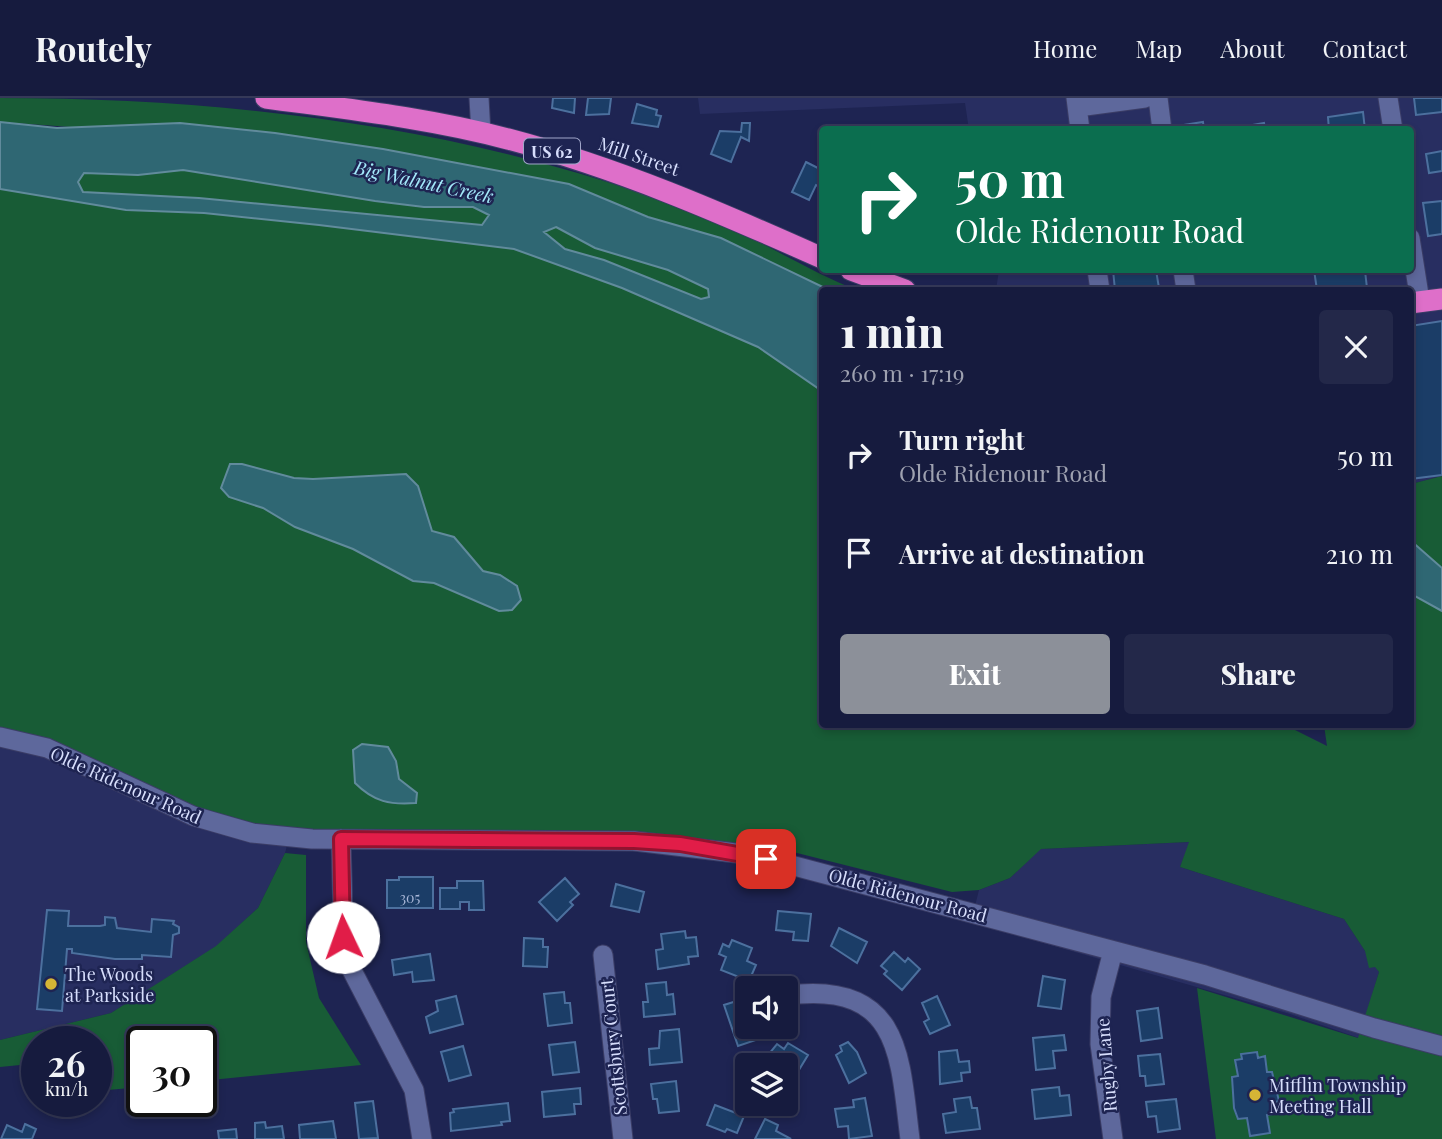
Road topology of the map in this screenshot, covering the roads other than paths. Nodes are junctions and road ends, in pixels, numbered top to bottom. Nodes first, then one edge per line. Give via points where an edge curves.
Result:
1 (266, 98) edge
2 (479, 98) edge
3 (1145, 98) edge
4 (1158, 98) edge
5 (1388, 98) edge
6 (1077, 102) edge
7 (1080, 126) edge
8 (1162, 126) edge
9 (1392, 126) edge
10 (481, 133) junction
11 (819, 257) edge
12 (859, 273) edge
13 (897, 287) edge
14 (1442, 299) edge
15 (1415, 302) edge
16 (0, 737) edge
17 (341, 839) junction
18 (1112, 951) junction
19 (603, 955) dead end
20 (799, 994) dead end
21 (1442, 1045) edge
22 (422, 1139) edge
23 (623, 1139) edge
24 (910, 1139) edge
25 (1113, 1139) edge

1 - 10 highway, Mill Street / US 62
2 - 10 street
3 - 6 street
4 - 8 street
5 - 9 street
6 - 7 street
10 - 11 highway, Mill Street / US 62 via 644,181
12 - 13 highway
14 - 15 highway
16 - 17 street, Olde Ridenour Road via 47,748 214,824 283,838
17 - 18 street, Olde Ridenour Road via 680,844 772,859
17 - 22 street via 344,955 414,1090
18 - 21 street, Olde Ridenour Road
18 - 25 street, Rugby Lane via 1101,997 1101,1044
19 - 23 street, Scottsbury Court
20 - 24 street via 826,992 851,999 888,1026 896,1048

